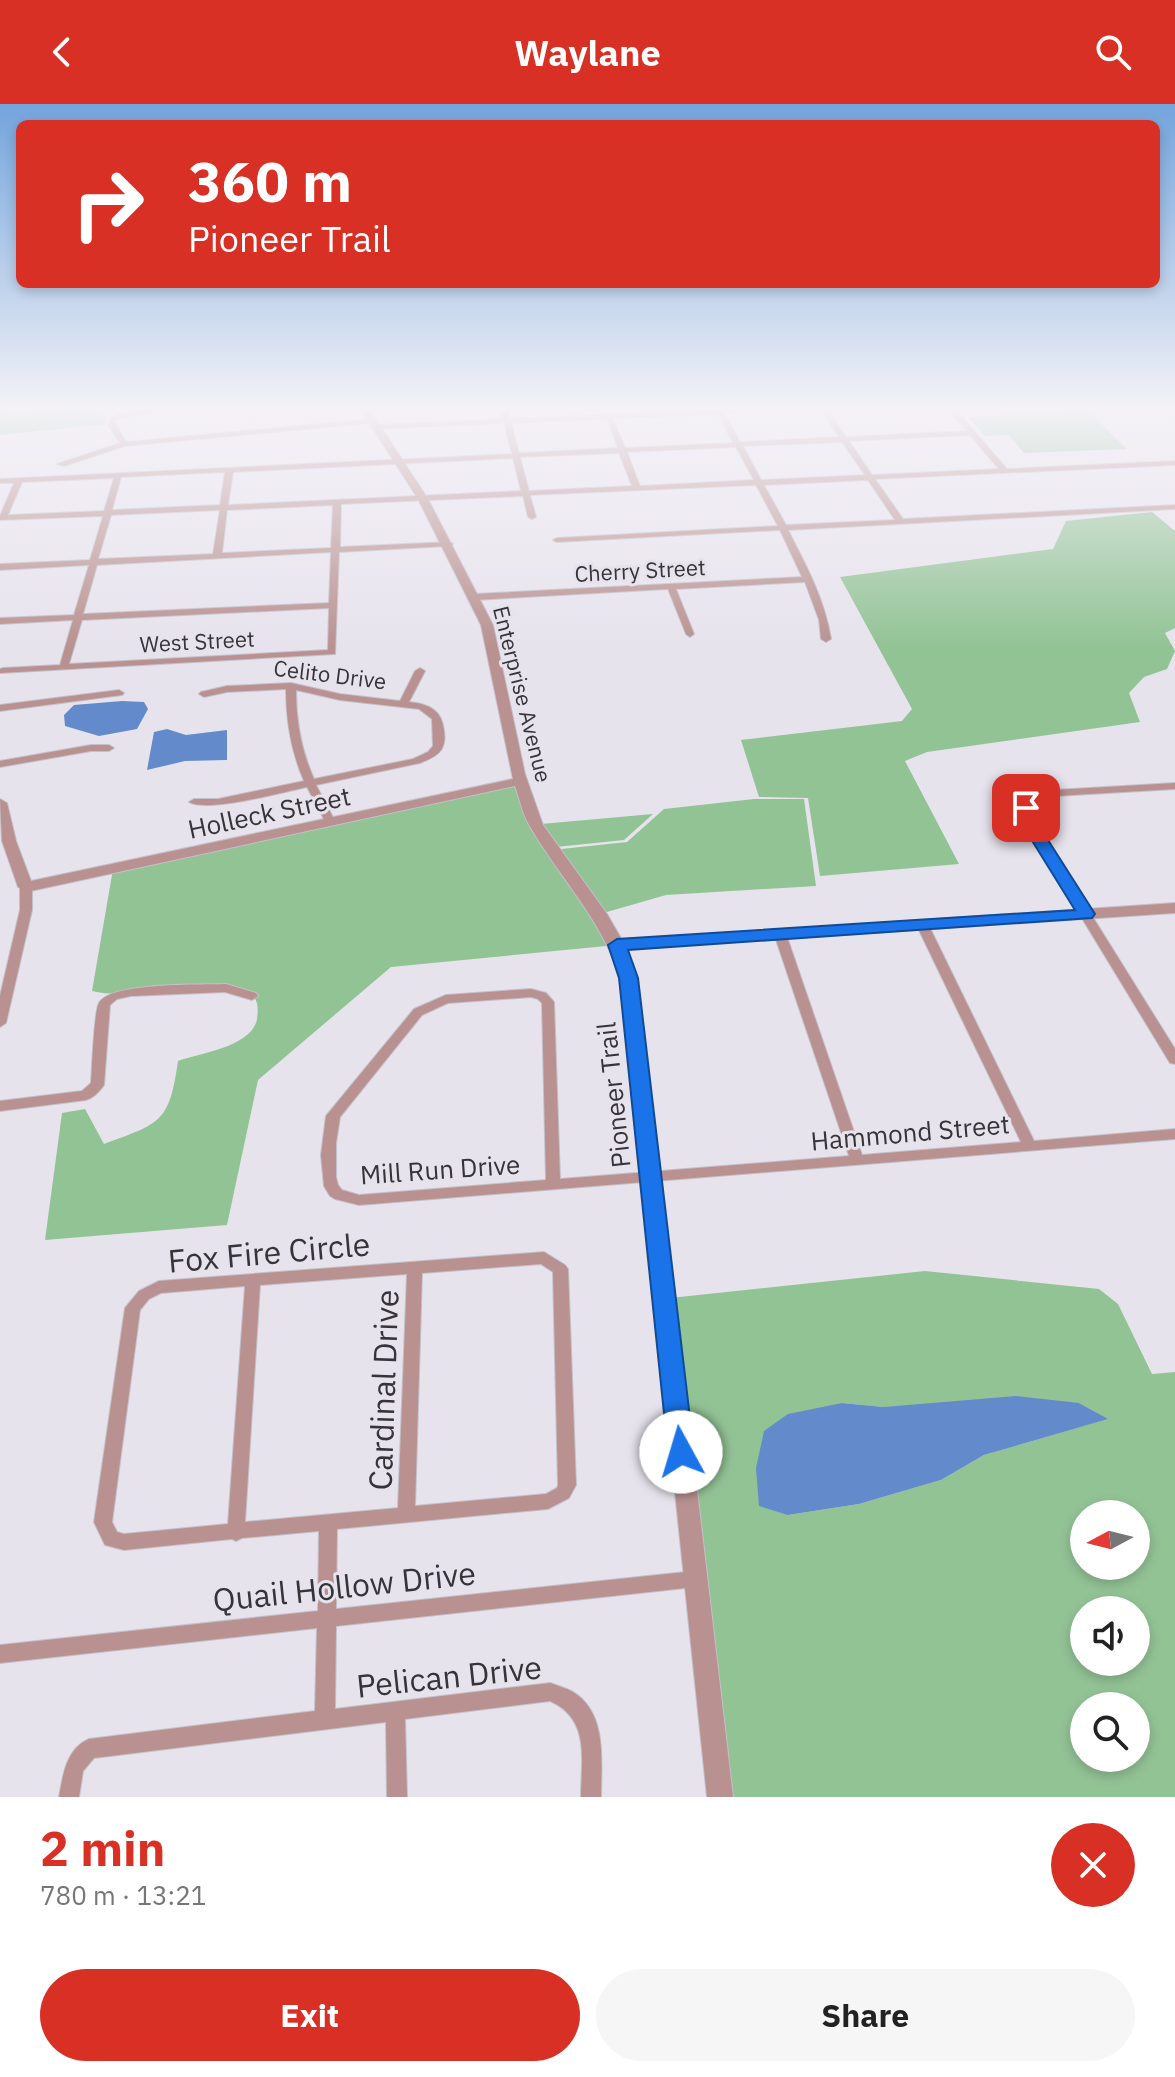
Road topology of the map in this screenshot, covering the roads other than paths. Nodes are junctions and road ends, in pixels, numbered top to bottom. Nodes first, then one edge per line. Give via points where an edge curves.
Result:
1 (15, 489) edge
2 (114, 489) edge
3 (226, 489) edge
4 (416, 489) edge
5 (525, 489) edge
6 (637, 489) edge
7 (761, 489) edge
8 (878, 489) edge
9 (527, 495) junction
10 (423, 499) junction
11 (337, 502) junction
12 (1175, 507) edge
13 (223, 508) junction
14 (107, 513) junction
15 (532, 517) dead end
16 (2, 518) edge
17 (901, 522) junction
18 (781, 528) junction
19 (557, 540) dead end
20 (449, 544) junction
21 (338, 550) junction
22 (217, 556) junction
23 (93, 562) junction
24 (0, 567) edge
25 (808, 579) junction
26 (671, 586) junction
27 (474, 597) junction
28 (333, 605) junction
29 (78, 617) junction
30 (0, 621) edge
31 (690, 634) dead end
32 (826, 639) dead end
33 (64, 666) junction
34 (3, 671) dead end
35 (420, 671) dead end
36 (291, 686) junction
37 (119, 693) dead end
38 (204, 694) dead end
39 (404, 703) junction
40 (0, 708) edge
41 (109, 748) dead end
42 (0, 764) edge
43 (521, 781) junction
44 (309, 784) junction
45 (1175, 786) edge
46 (194, 802) dead end
47 (0, 803) edge
48 (331, 823) junction
49 (5, 842) edge
50 (26, 887) junction
51 (1175, 908) edge
52 (1086, 914) junction
53 (922, 924) junction
54 (780, 934) junction
55 (617, 945) junction
56 (252, 996) dead end
57 (0, 1023) edge
58 (1175, 1060) edge
59 (0, 1106) edge
60 (1175, 1134) edge
61 (1030, 1146) junction
62 (857, 1160) junction
63 (650, 1177) junction
64 (553, 1185) junction
65 (415, 1267) junction
66 (253, 1281) junction
67 (406, 1515) junction
68 (328, 1523) junction
69 (236, 1533) junction
70 (695, 1579) junction
71 (326, 1618) junction
72 (0, 1654) edge
73 (395, 1712) junction
74 (325, 1719) junction
75 (69, 1797) edge
76 (397, 1797) edge
77 (591, 1797) edge
78 (720, 1797) edge

1 - 16 street
2 - 14 street
3 - 13 street
4 - 10 street, Enterprise Avenue
5 - 9 street
6 - 9 street
7 - 18 street
8 - 17 street
9 - 10 street
9 - 15 street
10 - 11 street
10 - 20 street, Enterprise Avenue
11 - 13 street
11 - 21 street
12 - 17 street
13 - 14 street
13 - 22 street
14 - 16 street
14 - 23 street
17 - 18 street
18 - 19 street
18 - 25 street
20 - 21 street
20 - 27 street, Enterprise Avenue
21 - 22 street
21 - 28 street
22 - 23 street
23 - 24 street
23 - 29 street
25 - 26 street, Cherry Street
25 - 32 street
26 - 27 street, Cherry Street
26 - 31 street
27 - 43 street, Enterprise Avenue via 487,625
28 - 29 street
28 - 33 street, West Street via 332,652
29 - 30 street
29 - 33 street
33 - 34 street, West Street
35 - 39 street
36 - 38 street, Celito Drive
36 - 39 street, Celito Drive
36 - 44 street via 292,731
37 - 40 street
39 - 44 street via 422,706 437,718 441,742 435,752 416,761
41 - 42 street
43 - 48 street, Holleck Street
43 - 55 street, Enterprise Avenue via 536,825
44 - 46 street
44 - 48 street
45 - 52 street via 1054,793 1030,803 1026,818
47 - 49 street
48 - 50 street, Holleck Street
49 - 50 street
50 - 57 street via 26,910
51 - 52 street
52 - 53 street
52 - 58 street
53 - 54 street
53 - 61 street
54 - 55 street
54 - 62 street
55 - 63 street, Pioneer Trail via 629,978
56 - 59 street via 226,988 113,996 104,1004 97,1085 86,1095
60 - 61 street, Hammond Street
61 - 62 street, Hammond Street
62 - 63 street, Hammond Street
63 - 64 street, Mill Run Drive
63 - 70 street, Pioneer Trail
64 - 64 street, Mill Run Drive via 347,1199 328,1179 333,1116 418,1012 446,999 542,996 548,1002
65 - 66 street, Fox Fire Circle
65 - 67 street, Cardinal Drive
65 - 67 street, Fox Fire Circle via 544,1258 560,1269 567,1485 548,1501
66 - 69 street
66 - 69 street, Fox Fire Circle via 159,1287 133,1308 103,1522 111,1539 124,1542
67 - 68 street, Fox Fire Circle
68 - 69 street, Fox Fire Circle
68 - 71 street, Pelican Drive
70 - 71 street, Quail Hollow Drive
70 - 78 street, Pioneer Trail
71 - 72 street, Quail Hollow Drive
71 - 74 street, Pelican Drive
73 - 74 street, Pelican Drive
73 - 76 street
73 - 77 street, Pelican Drive via 550,1692 568,1698 590,1728
74 - 75 street, Pelican Drive via 89,1749 74,1767

